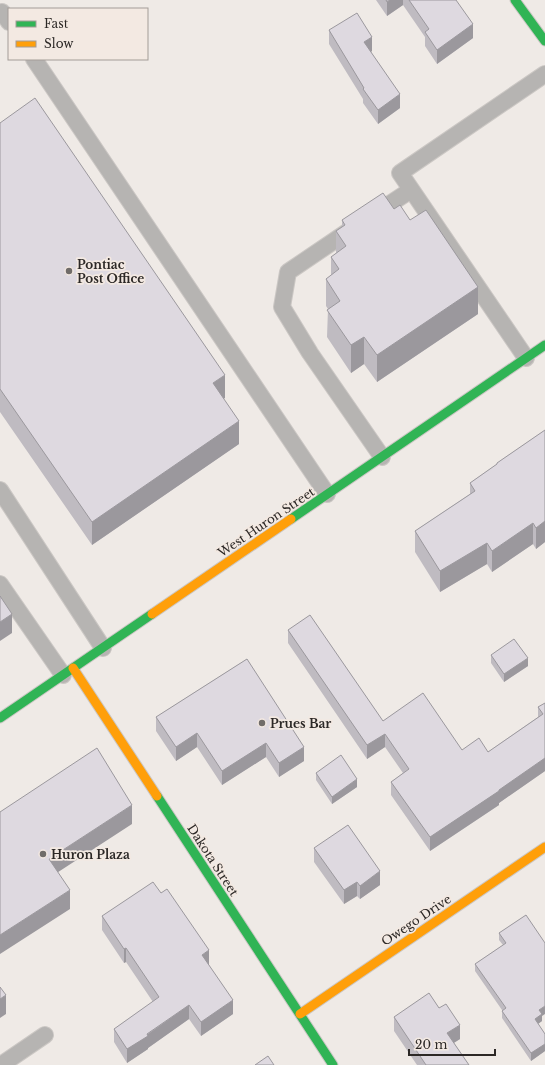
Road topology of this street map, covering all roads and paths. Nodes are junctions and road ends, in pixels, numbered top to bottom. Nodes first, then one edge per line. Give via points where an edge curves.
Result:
1 (515, 0) edge
2 (0, 13) edge
3 (8, 21) edge
4 (545, 41) edge
5 (35, 60) edge
6 (545, 74) edge
7 (411, 190) junction
8 (545, 345) edge
9 (526, 358) junction
10 (382, 457) junction
11 (0, 490) edge
12 (327, 494) junction
13 (0, 584) edge
14 (103, 648) junction
15 (68, 672) junction
16 (0, 718) edge
17 (545, 847) edge
18 (300, 1014) junction
19 (45, 1035) dead end
20 (1, 1065) edge
21 (333, 1065) edge

1 - 4 main road
2 - 3 lane via 2,12
5 - 12 lane
6 - 7 lane via 400,173
7 - 9 lane
7 - 10 lane via 288,272 282,307 310,354
8 - 9 main road, West Huron Street
9 - 10 main road, West Huron Street
10 - 12 main road, West Huron Street
11 - 14 lane
12 - 14 main road, West Huron Street
13 - 15 lane
14 - 15 main road, West Huron Street
15 - 16 main road, West Huron Street
15 - 18 main road, Dakota Street
17 - 18 main road, Owego Drive
18 - 21 main road, Dakota Street
19 - 20 lane

